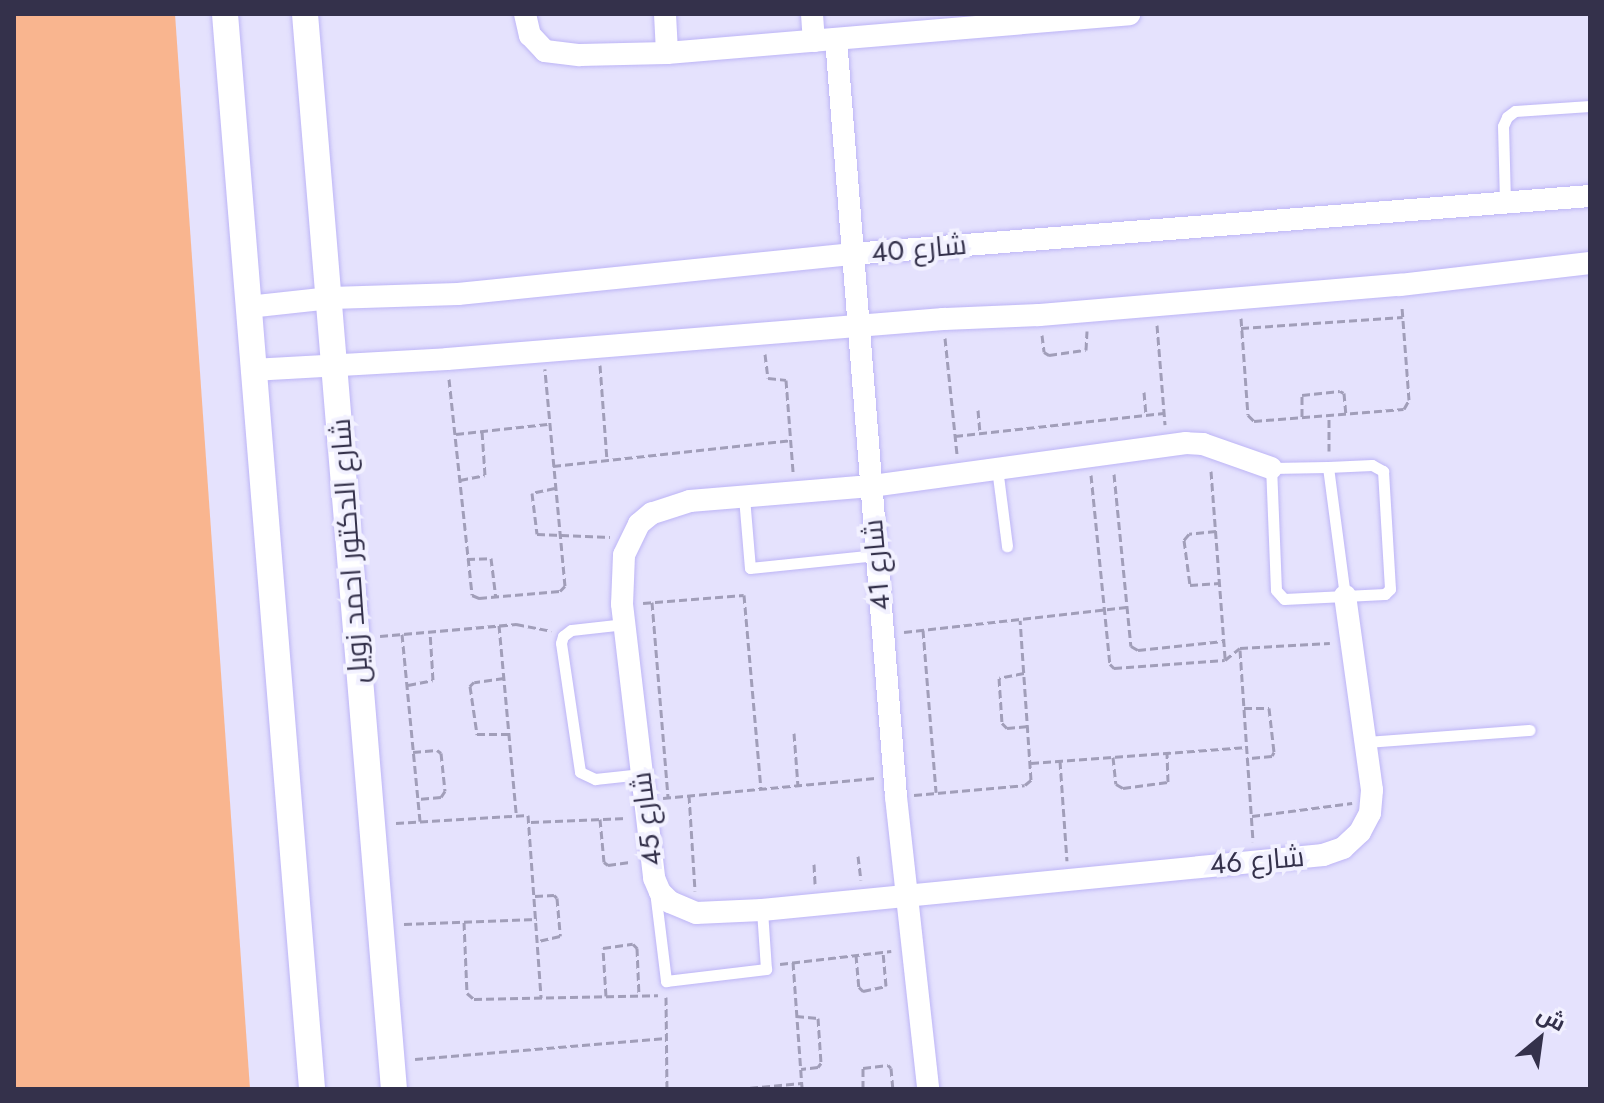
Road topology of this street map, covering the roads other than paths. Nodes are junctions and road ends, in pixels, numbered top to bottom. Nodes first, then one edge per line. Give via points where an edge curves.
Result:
1 (225, 14) edge
2 (305, 14) edge
3 (525, 14) edge
4 (665, 14) edge
5 (812, 14) edge
6 (1129, 14) edge
7 (1096, 16) edge
8 (825, 40) junction
9 (667, 53) junction
10 (1590, 106) edge
11 (1590, 196) edge
12 (1505, 202) junction
13 (851, 254) junction
14 (1590, 263) edge
15 (331, 298) junction
16 (248, 307) junction
17 (856, 326) junction
18 (335, 363) junction
19 (252, 370) junction
20 (1328, 467) junction
21 (997, 468) junction
22 (1271, 468) junction
23 (871, 486) junction
24 (744, 497) junction
25 (1007, 546) dead end
26 (876, 555) junction
27 (1345, 596) junction
28 (623, 614) junction
29 (1530, 730) dead end
30 (1365, 742) junction
31 (642, 774) junction
32 (654, 878) junction
33 (908, 894) junction
34 (762, 910) junction
35 (312, 1089) edge
36 (394, 1089) edge
37 (928, 1089) edge

1 - 16 street
2 - 15 street, شارع الدكتور احمد زويل
3 - 9 street via 530,35 545,51
4 - 9 street
5 - 8 street, شارع 41
6 - 7 street
7 - 8 street
8 - 9 street
8 - 13 street, شارع 41
10 - 12 lane via 1515,111 1507,117
11 - 12 street, شارع 40
12 - 13 street, شارع 40
13 - 15 street, شارع 40 via 458,294
13 - 17 street, شارع 41
14 - 17 street via 1241,299
15 - 16 street, شارع 40
15 - 18 street, شارع الدكتور احمد زويل
16 - 19 street
17 - 18 street
17 - 23 street, شارع 41
18 - 19 street
18 - 36 street, شارع الدكتور احمد زويل
19 - 35 street
20 - 22 lane
20 - 27 lane
20 - 27 lane via 1376,465 1384,474 1390,589 1385,594
21 - 22 street via 1186,443
21 - 23 street
21 - 25 lane
22 - 27 lane via 1279,596
23 - 24 street
23 - 26 street, شارع 41
24 - 26 lane via 750,568
24 - 28 street, شارع 45 via 668,505 639,524 624,555
26 - 33 street, شارع 41
27 - 30 street
28 - 31 street, شارع 45
28 - 31 lane via 563,636 577,768 595,779
29 - 30 lane
30 - 33 street, شارع 46 via 1371,801 1360,832 1343,848 1323,855
31 - 32 street, شارع 45
32 - 34 street, شارع 45 via 670,902 696,913
32 - 34 lane via 666,981 764,969 768,965
33 - 34 street
33 - 37 street, شارع 41

